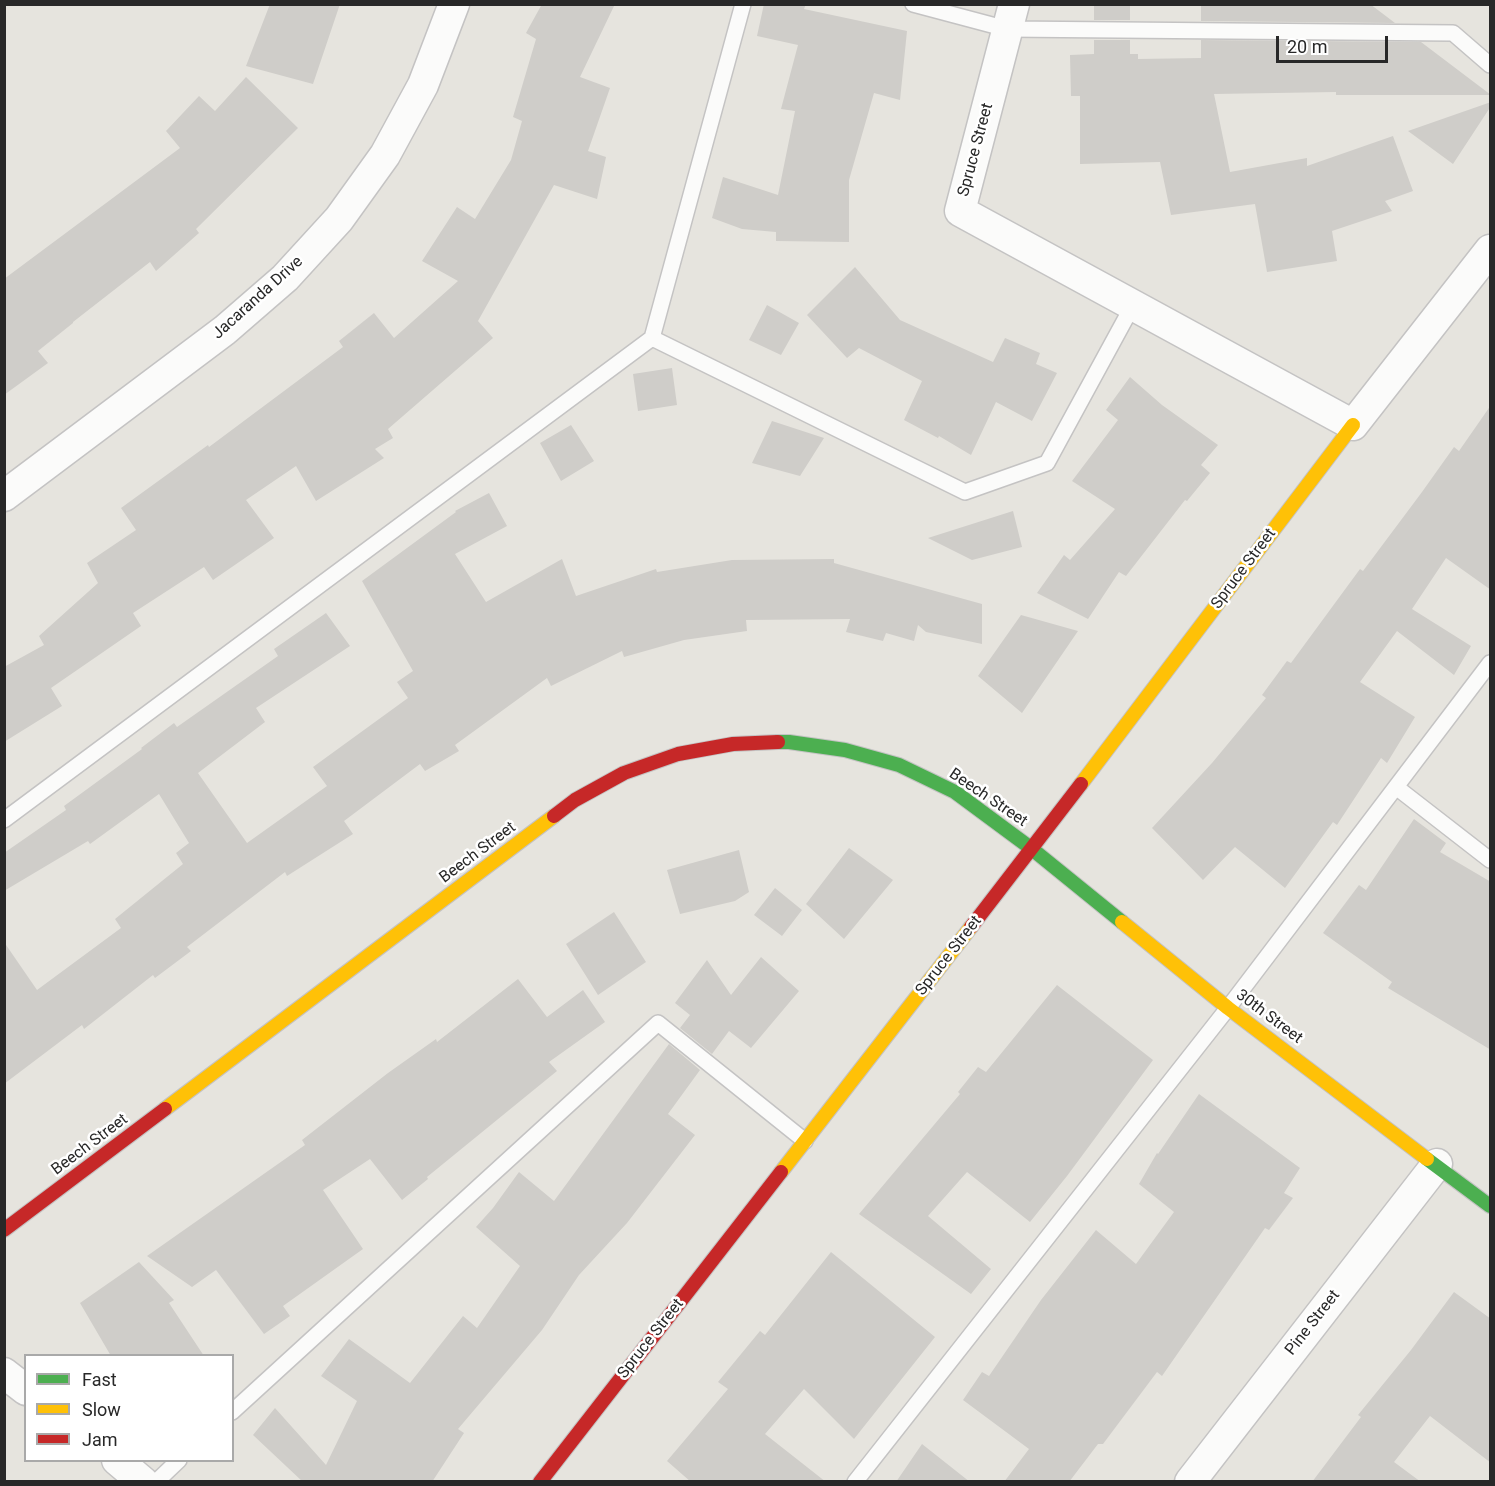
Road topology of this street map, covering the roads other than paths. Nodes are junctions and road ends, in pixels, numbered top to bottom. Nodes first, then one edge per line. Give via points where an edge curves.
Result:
1 (454, 4) edge
2 (743, 4) edge
3 (913, 4) edge
4 (1010, 17) edge
5 (1491, 65) edge
6 (1491, 250) edge
7 (1132, 305) junction
8 (652, 338) junction
9 (1353, 425) junction
10 (4, 496) edge
11 (1491, 663) edge
12 (1396, 787) junction
13 (4, 820) edge
14 (1032, 849) junction
15 (1491, 860) edge
16 (1228, 1008) junction
17 (805, 1141) junction
18 (1437, 1164) junction
19 (1491, 1206) edge
20 (4, 1230) edge
21 (4, 1373) edge
22 (24, 1388) edge
23 (234, 1410) edge
24 (118, 1462) edge
25 (178, 1462) edge
26 (144, 1482) edge
27 (156, 1482) edge
28 (540, 1482) edge
29 (855, 1482) edge
30 (1190, 1482) edge

1 - 10 street, Jacaranda Drive via 423,85 385,155 324,236 285,278 225,330
2 - 8 lane
3 - 4 lane
4 - 5 lane via 1452,33
4 - 7 street, Spruce Street via 960,211
6 - 9 street, Spruce Street
7 - 8 lane via 1047,463 965,492
7 - 9 street, Spruce Street
8 - 13 lane
9 - 14 street, Spruce Street
11 - 12 lane
12 - 15 lane
12 - 16 lane
14 - 16 street, 30th Street
14 - 17 street, Spruce Street
14 - 20 street, Beech Street via 955,792 899,765 845,750 789,742 733,744 678,754 624,773 575,800
16 - 18 street, 30th Street
16 - 29 lane
17 - 23 lane via 658,1023
17 - 28 street, Spruce Street
18 - 19 street, 30th Street
18 - 30 street, Pine Street
21 - 22 street
24 - 26 street
25 - 27 lane

